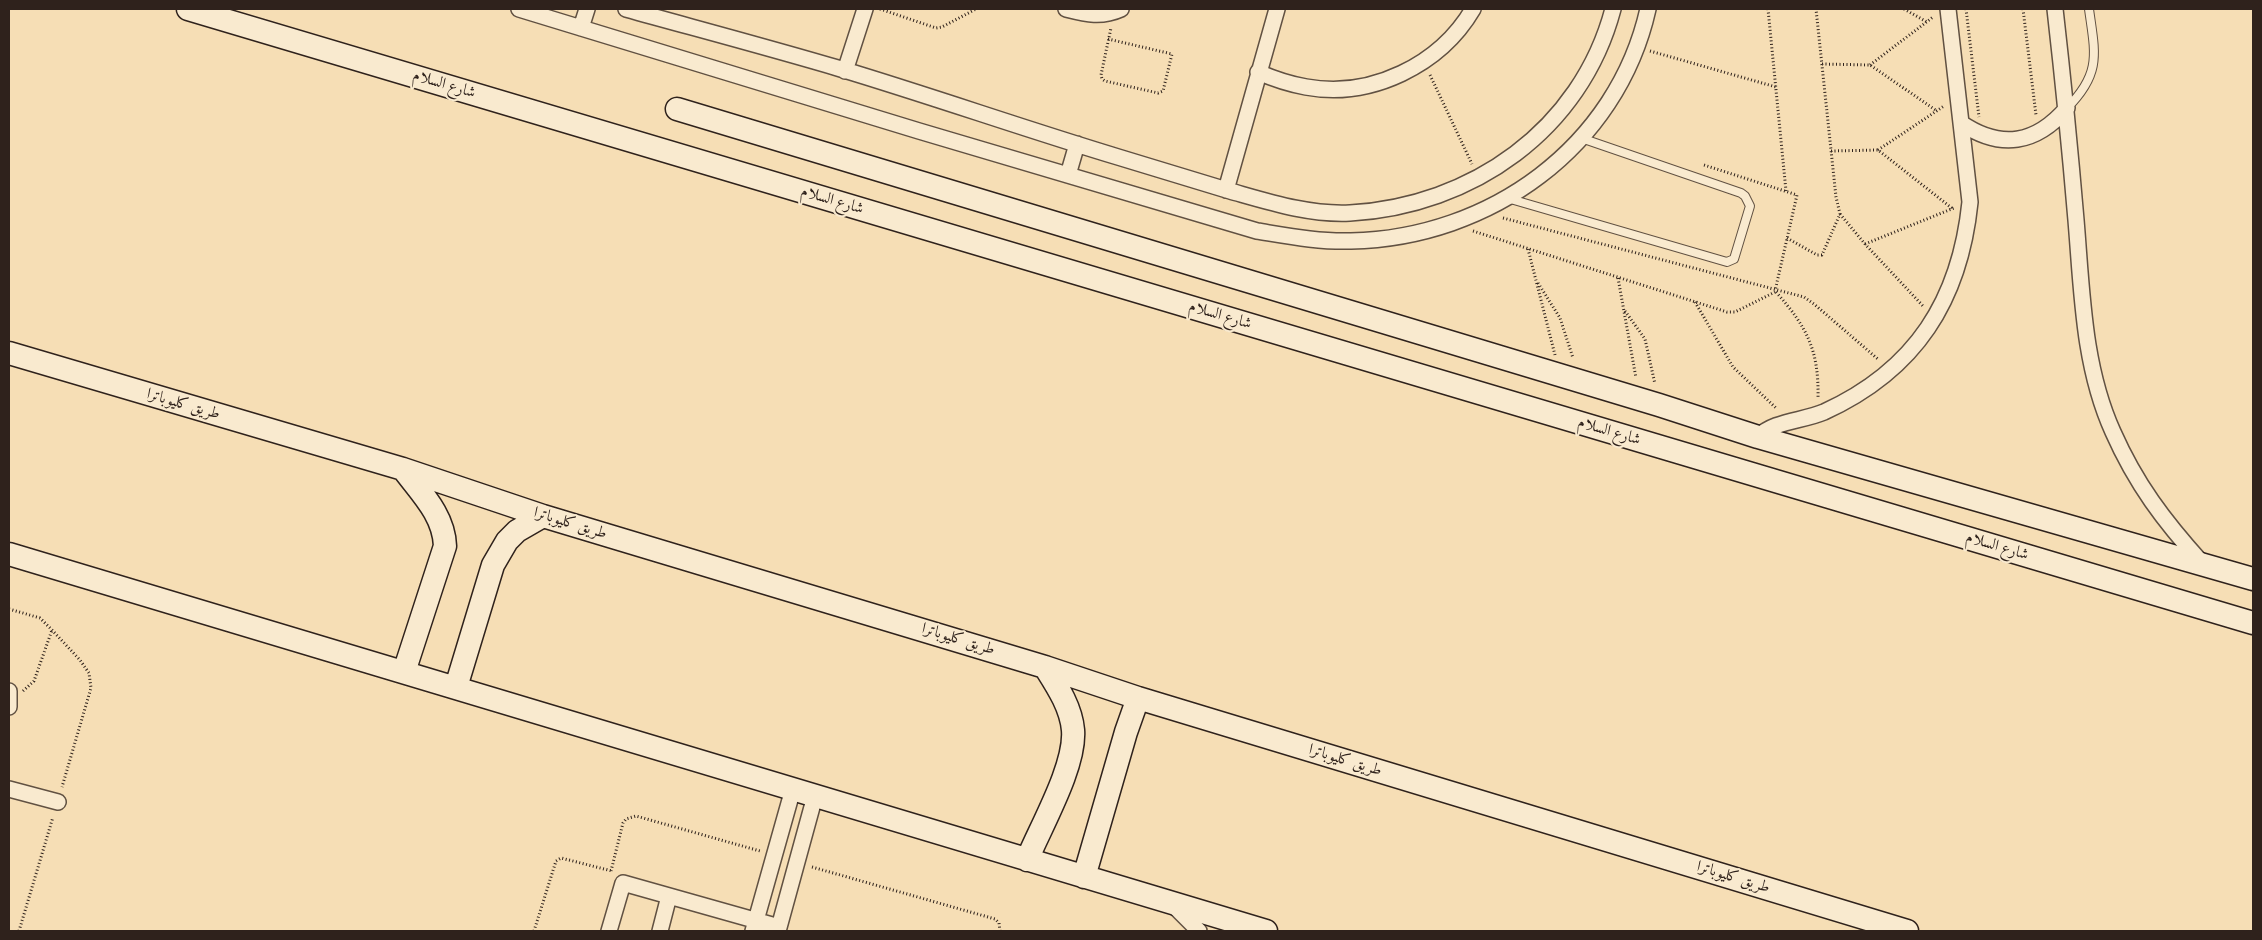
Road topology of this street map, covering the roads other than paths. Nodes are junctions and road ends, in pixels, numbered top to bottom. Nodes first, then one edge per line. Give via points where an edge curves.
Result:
1 (188, 9) edge
2 (519, 9) edge
3 (587, 9) edge
4 (626, 9) edge
5 (864, 9) edge
6 (1066, 9) edge
7 (1277, 9) edge
8 (1473, 9) edge
9 (1613, 9) edge
10 (1648, 9) edge
11 (2055, 9) edge
12 (2089, 9) edge
13 (1117, 10) edge
14 (1943, 11) edge
15 (582, 28) junction
16 (845, 70) junction
17 (1258, 72) junction
18 (2067, 108) junction
19 (677, 109) dead end
20 (1961, 123) junction
21 (1581, 138) junction
22 (1077, 144) junction
23 (1068, 175) junction
24 (1226, 190) junction
25 (1507, 198) junction
26 (9, 354) edge
27 (1758, 437) junction
28 (402, 469) junction
29 (543, 516) junction
30 (9, 554) edge
31 (2202, 563) junction
32 (2253, 579) edge
33 (2251, 616) edge
34 (1045, 666) junction
35 (404, 672) junction
36 (456, 687) junction
37 (1138, 698) junction
38 (9, 789) edge
39 (793, 789) junction
40 (815, 796) junction
41 (58, 802) road end
42 (1027, 860) junction
43 (1084, 877) junction
44 (669, 896) junction
45 (1171, 903) junction
46 (755, 926) edge
47 (778, 929) edge
48 (609, 931) edge
49 (660, 931) edge
50 (1199, 931) edge
51 (1266, 931) edge
52 (1907, 931) edge

1 - 33 main road, شارع السلام
2 - 15 street
3 - 15 street
4 - 16 street
5 - 16 street
6 - 13 street via 1089,15
7 - 17 street
8 - 17 street via 1450,40 1408,71 1384,81 1359,87 1307,88
9 - 24 street via 1592,64 1569,101 1541,133 1508,161 1479,178 1432,199 1390,210 1347,213 1304,210
10 - 21 street via 1624,76 1598,119
11 - 18 street
12 - 18 lane via 2095,56 2091,76
14 - 20 street
15 - 23 street
16 - 22 street
17 - 24 street
18 - 20 street via 2054,123 2037,134 2018,140 1997,140 1978,134
18 - 31 street via 2085,327 2095,380 2112,431 2136,479 2166,523
19 - 27 main road
20 - 27 street via 1970,202 1967,232 1960,262 1935,318 1915,346 1861,393 1818,414 1770,427
21 - 25 street via 1564,157
21 - 25 lane via 1741,193 1750,206 1734,259 1727,262
22 - 23 street
22 - 24 street
23 - 25 street via 1257,231 1304,239 1351,241 1397,237 1449,223
26 - 28 main road, طريق كليوباترا
27 - 31 main road
28 - 29 main road, طريق كليوباترا
28 - 35 main road via 439,518 445,531 446,546
29 - 34 main road, طريق كليوباترا
29 - 36 main road via 517,531 492,565
30 - 35 main road
31 - 32 main road
34 - 37 main road, طريق كليوباترا
34 - 42 main road via 1069,715 1073,730 1072,747 1067,768
35 - 36 main road
36 - 39 main road
37 - 43 main road
37 - 52 main road, طريق كليوباترا
38 - 41 street
39 - 40 main road
39 - 46 street
40 - 42 main road
40 - 47 street
42 - 43 main road
43 - 45 main road
44 - 46 street
44 - 48 street via 623,883
44 - 49 street
45 - 50 street
45 - 51 main road
46 - 47 street

